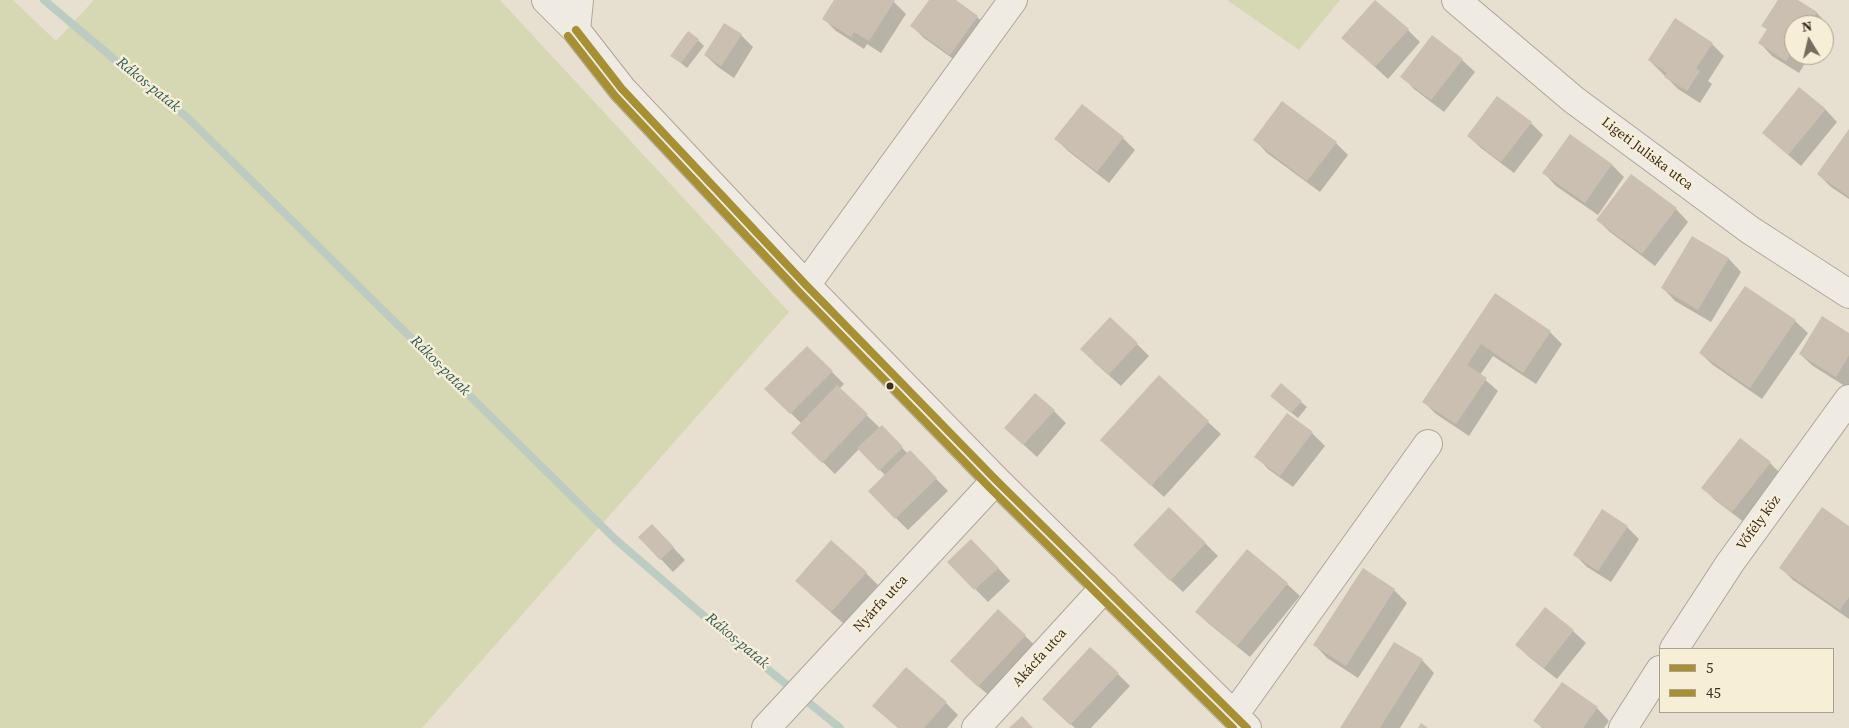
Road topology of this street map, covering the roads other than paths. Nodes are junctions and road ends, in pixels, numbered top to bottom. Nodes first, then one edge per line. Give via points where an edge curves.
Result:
1 (546, 0) edge
2 (579, 0) edge
3 (1013, 0) edge
4 (1456, 0) edge
5 (576, 30) junction
6 (806, 285) junction
7 (1849, 294) edge
8 (1849, 399) edge
9 (1428, 444) dead end
10 (996, 480) junction
11 (1105, 587) junction
12 (1675, 648) edge
13 (1659, 672) edge
14 (1241, 721) edge
15 (766, 728) edge
16 (976, 728) edge
17 (1623, 728) edge

1 - 5 street
2 - 5 street
3 - 6 street
4 - 7 street, Ligeti Juliska utca via 1574,100 1750,230
5 - 6 street via 622,89
6 - 10 street
8 - 12 street, Vőfély köz via 1730,563
9 - 14 street
10 - 11 street
10 - 15 street, Nyárfa utca
11 - 14 street
11 - 16 street, Akácfa utca
13 - 17 street

